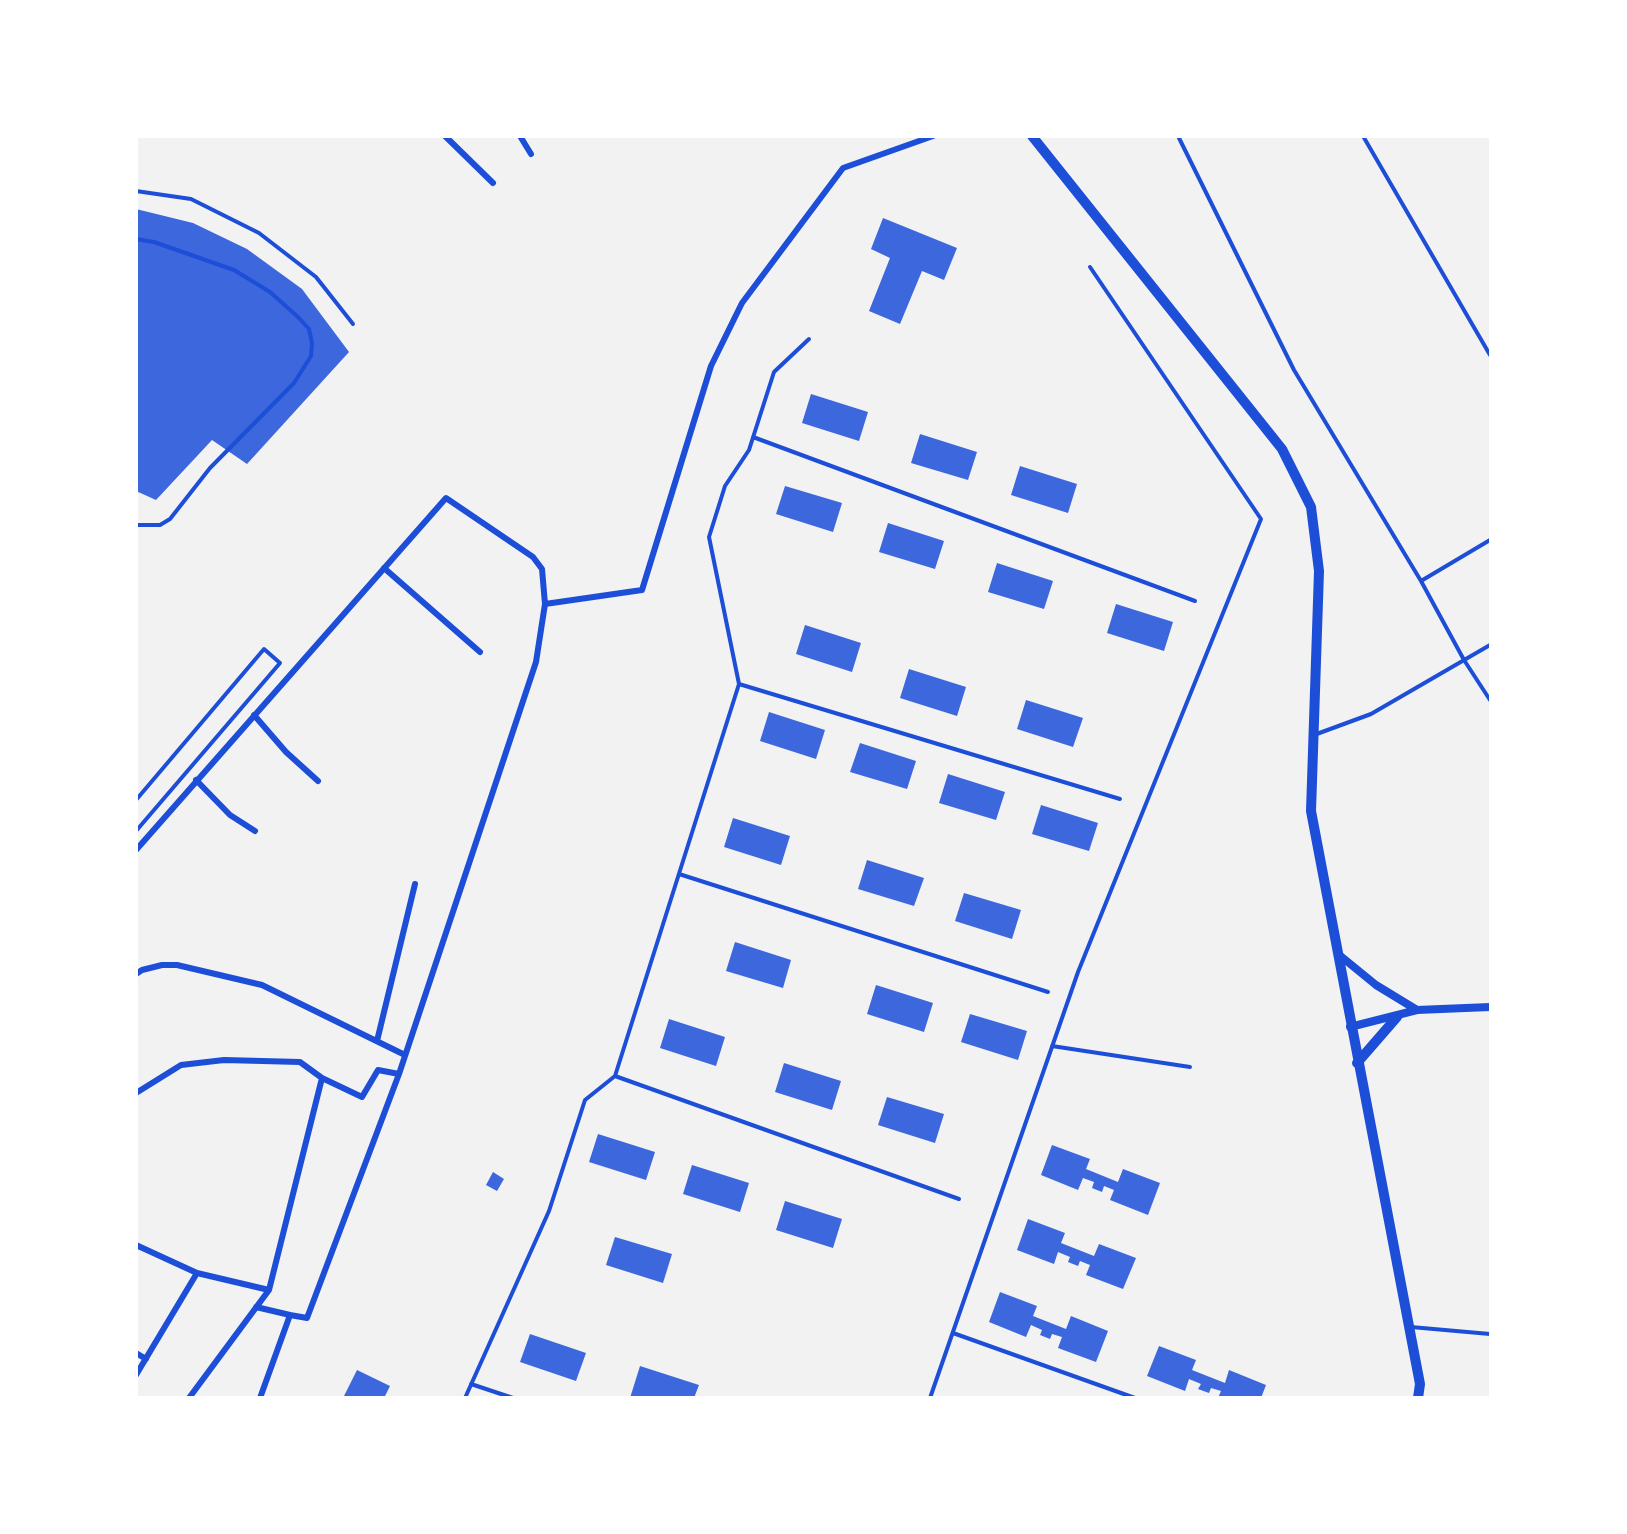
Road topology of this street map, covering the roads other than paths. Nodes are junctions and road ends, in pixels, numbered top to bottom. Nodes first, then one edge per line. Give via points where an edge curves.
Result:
1 (445, 136) edge
2 (520, 136) edge
3 (933, 136) edge
4 (1032, 136) edge
5 (1178, 136) edge
6 (1363, 136) edge
7 (531, 154) dead end
8 (493, 183) dead end
9 (136, 191) edge
10 (136, 239) edge
11 (1090, 267) dead end
12 (353, 324) dead end
13 (810, 339) dead end
14 (1491, 355) edge
15 (753, 437) junction
16 (136, 525) edge
17 (1491, 540) edge
18 (384, 568) junction
19 (1421, 581) junction
20 (1195, 601) dead end
21 (545, 604) junction
22 (1491, 645) edge
23 (480, 652) dead end
24 (1464, 660) junction
25 (739, 684) junction
26 (1491, 700) edge
27 (254, 715) junction
28 (1314, 735) junction
29 (196, 780) junction
30 (318, 781) dead end
31 (1120, 799) dead end
32 (136, 800) edge
33 (136, 831) edge
34 (255, 831) dead end
35 (136, 850) edge
36 (679, 873) junction
37 (415, 885) dead end
38 (1338, 954) junction
39 (136, 974) edge
40 (1048, 992) dead end
41 (1491, 1007) edge
42 (1417, 1010) junction
43 (1397, 1017) junction
44 (1350, 1027) junction
45 (377, 1041) junction
46 (1052, 1046) junction
47 (405, 1055) junction
48 (1358, 1063) junction
49 (1190, 1067) dead end
50 (399, 1074) junction
51 (615, 1076) junction
52 (322, 1078) junction
53 (136, 1093) edge
54 (959, 1199) dead end
55 (136, 1245) edge
56 (197, 1273) junction
57 (269, 1290) junction
58 (256, 1307) junction
59 (290, 1316) junction
60 (1409, 1327) junction
61 (952, 1333) junction
62 (1491, 1334) edge
63 (136, 1353) edge
64 (146, 1359) junction
65 (136, 1375) edge
66 (471, 1384) junction
67 (189, 1398) edge
68 (260, 1398) edge
69 (465, 1398) edge
70 (513, 1398) edge
71 (930, 1398) edge
72 (1135, 1398) edge
73 (1418, 1398) edge

1 - 8 street
2 - 7 street
3 - 21 street via 843,168 742,303 711,366 642,590
4 - 28 main road via 1282,448 1311,507 1319,571
5 - 19 lane via 1294,370
6 - 14 lane
9 - 12 lane via 191,199 259,233 316,277
10 - 16 lane via 175,248 234,270 270,292 298,317 309,329 312,343 311,356 294,383 210,468 170,519 160,525
11 - 46 lane via 1261,519 1082,960
13 - 15 lane via 774,372
15 - 20 lane
15 - 25 lane via 725,486 709,537
17 - 19 lane
18 - 21 street via 446,498 533,557 542,569
18 - 23 street
18 - 27 street
19 - 24 lane
21 - 47 street via 536,662
22 - 24 lane
24 - 26 lane
24 - 28 lane via 1371,714
25 - 31 lane
25 - 36 lane
27 - 29 street
27 - 30 street
28 - 38 main road via 1311,812
29 - 34 street via 230,815
29 - 35 street
32 - 33 lane via 264,649 280,663
36 - 40 lane
36 - 51 lane
37 - 45 street
38 - 42 street via 1383,990
38 - 44 main road
39 - 45 street via 162,965 177,965 262,985
41 - 42 street
42 - 43 street
43 - 44 street
43 - 48 main road
44 - 48 main road
45 - 47 street
46 - 49 lane
46 - 61 lane
47 - 50 street
48 - 60 main road
50 - 52 street via 378,1070 362,1096
50 - 59 street via 307,1318
51 - 54 lane
51 - 66 lane via 585,1101 549,1211
52 - 53 street via 300,1062 225,1059 181,1065
52 - 57 street
55 - 56 street
56 - 57 street
56 - 64 street
57 - 58 street
58 - 59 street
58 - 67 street
59 - 68 street
60 - 62 lane
60 - 73 main road via 1420,1384
61 - 71 lane
61 - 72 lane
63 - 64 street
64 - 65 street
66 - 69 lane
66 - 70 lane

